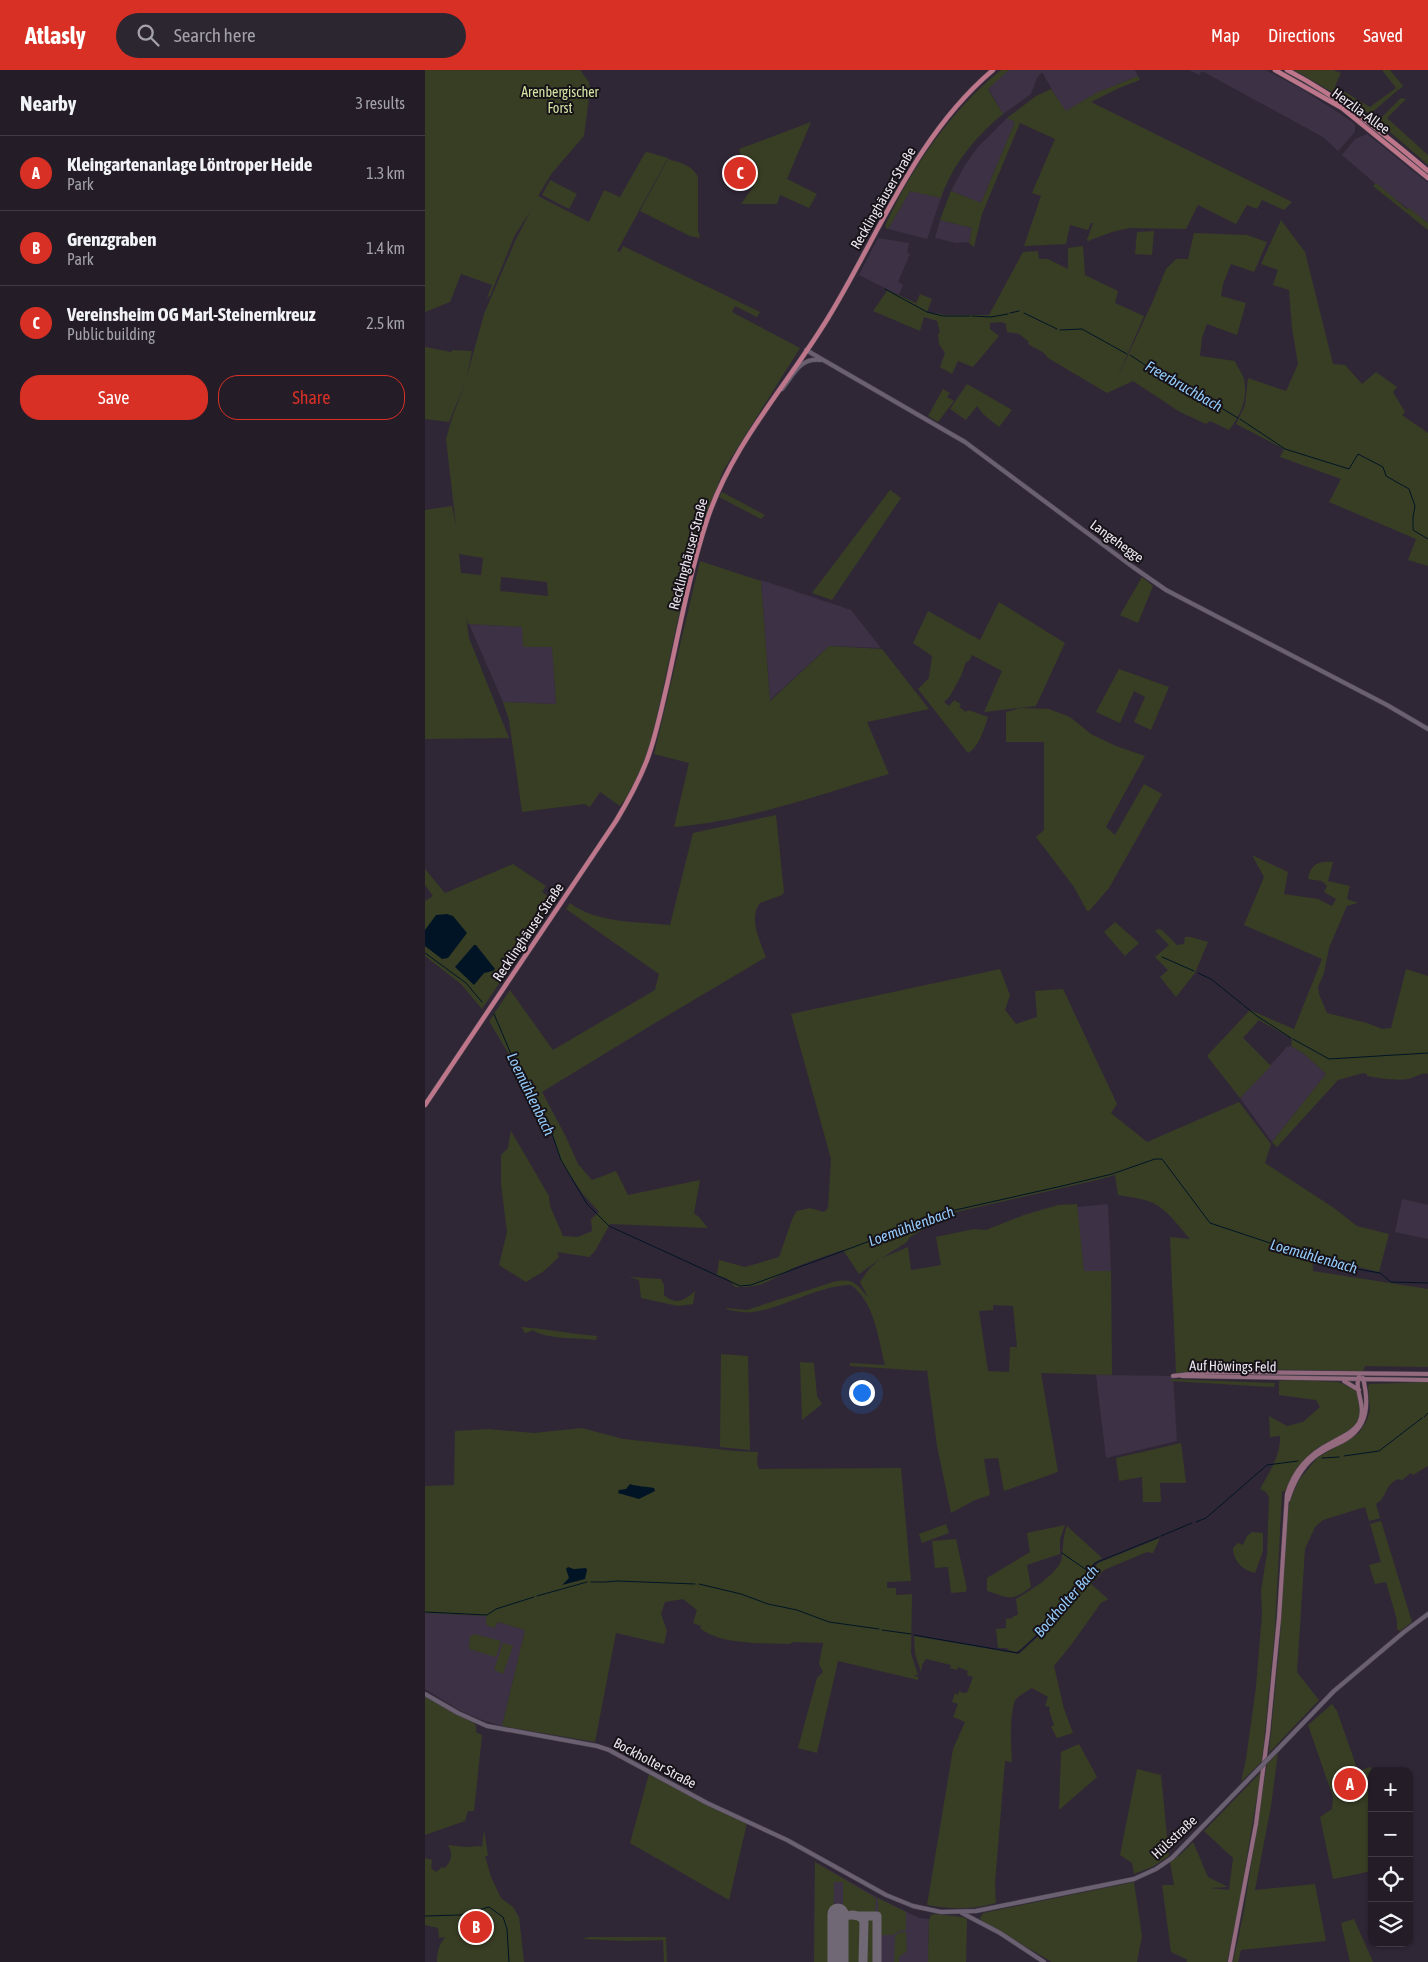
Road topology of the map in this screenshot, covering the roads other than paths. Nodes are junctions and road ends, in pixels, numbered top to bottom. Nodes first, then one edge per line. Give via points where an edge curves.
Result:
1 (993, 70) edge
2 (1275, 70) edge
3 (1287, 70) edge
4 (1428, 171) edge
5 (1428, 178) edge
6 (806, 350) junction
7 (823, 360) junction
8 (775, 395) junction
9 (1428, 729) edge
10 (425, 1105) edge
11 (1360, 1374) junction
12 (1428, 1374) edge
13 (1339, 1379) junction
14 (1357, 1379) junction
15 (1363, 1379) junction
16 (1428, 1380) edge
17 (1359, 1390) junction
18 (1285, 1515) junction
19 (1428, 1614) edge
20 (425, 1694) edge
21 (864, 1883) joint
22 (976, 1912) junction
23 (962, 1913) junction
24 (977, 1920) junction
25 (1044, 1962) edge
26 (1230, 1962) edge

1 - 6 main road, Recklinghäuser Straße via 961,99 922,151 836,305
2 - 5 main road, Herzlia-Allee via 1342,108
3 - 4 main road, Herzlia-Allee via 1362,117
6 - 7 street, Langehegge
6 - 8 main road, Recklinghäuser Straße
7 - 8 street via 804,362 781,392
7 - 9 street, Langehegge via 965,442 1166,590
8 - 10 main road, Recklinghäuser Straße via 732,461 711,509 657,726 641,775 616,821
11 - 12 main road, Auf Höwings Feld
11 - 13 main road, Auf Höwings Feld via 1208,1372 1173,1376
11 - 14 main road
11 - 15 main road
13 - 14 main road, Auf Höwings Feld
13 - 17 main road
14 - 15 main road, Auf Höwings Feld
14 - 17 main road
15 - 16 main road, Auf Höwings Feld
15 - 18 main road via 1367,1409 1360,1427 1305,1466 1293,1486
17 - 18 main road via 1362,1410 1359,1422 1349,1432 1319,1449 1300,1467 1289,1486
18 - 26 main road via 1267,1741 1256,1824
19 - 22 street, Hülsstraße, bridge via 1334,1692 1172,1858 1156,1869 1135,1879
20 - 21 street, Bockholter Straße via 458,1714 487,1726 609,1750 707,1803 787,1840
21 - 23 street, Hülsstraße via 913,1906
22 - 23 street, Hülsstraße
22 - 24 street
23 - 24 street
24 - 25 street

